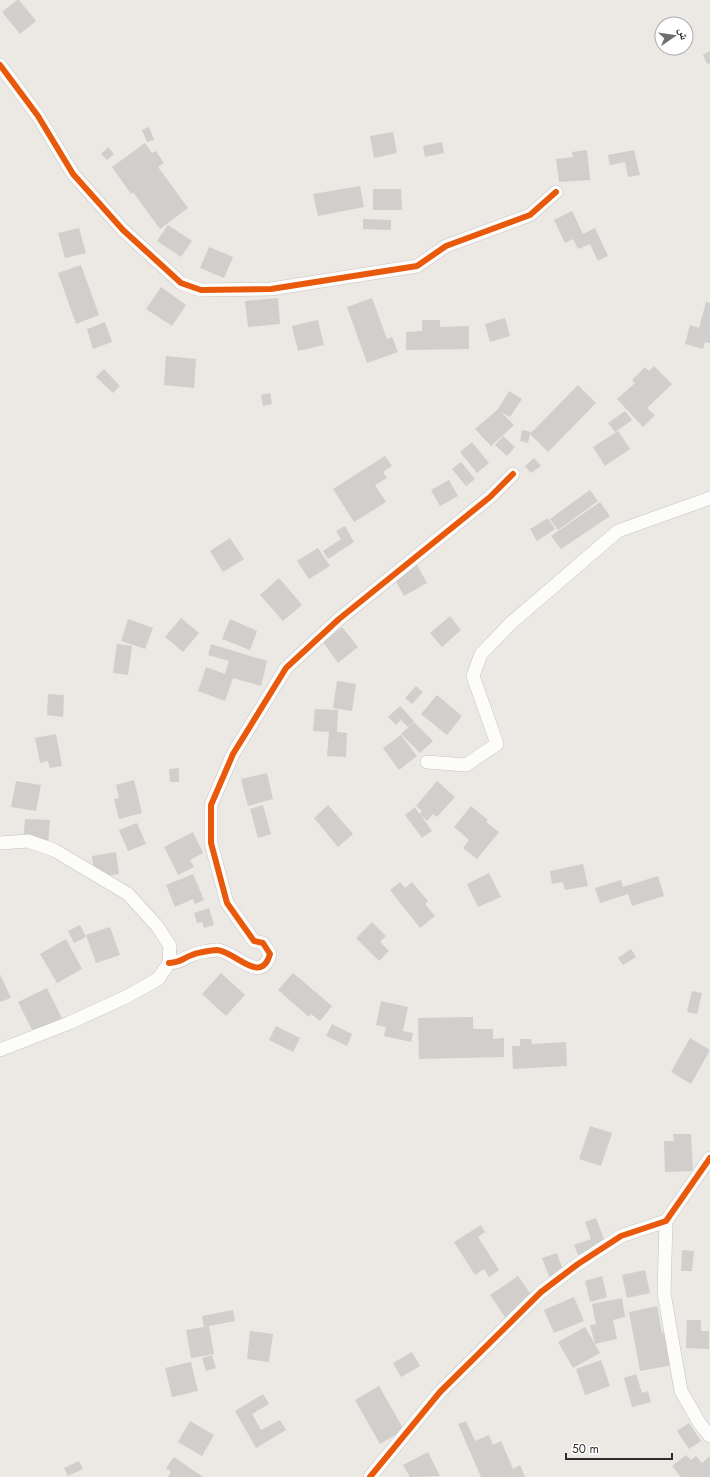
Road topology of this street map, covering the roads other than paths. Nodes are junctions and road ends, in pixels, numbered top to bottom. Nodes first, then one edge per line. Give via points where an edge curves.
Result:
1 (0, 65) edge
2 (556, 192) dead end
3 (513, 474) dead end
4 (710, 498) edge
5 (427, 762) dead end
6 (0, 844) edge
7 (169, 963) junction
8 (0, 1050) edge
9 (710, 1158) edge
10 (666, 1221) junction
11 (710, 1436) edge
12 (370, 1477) edge

1 - 2 street via 38,116 78,180 123,230 180,283 201,290 271,289 417,266 446,246 530,215
3 - 7 street via 490,497 339,619 286,668 233,754 210,805 210,843 226,904 254,941 263,943 270,954 268,962 255,968 217,950 193,954 181,962
4 - 5 street via 618,531 511,623 481,654 473,676 497,744 466,765
6 - 7 street via 28,841 54,850 128,894 157,926 170,946
7 - 8 street via 158,980 126,997
9 - 10 street
10 - 11 street via 664,1293 681,1391
10 - 12 street via 621,1236 541,1292 440,1392

